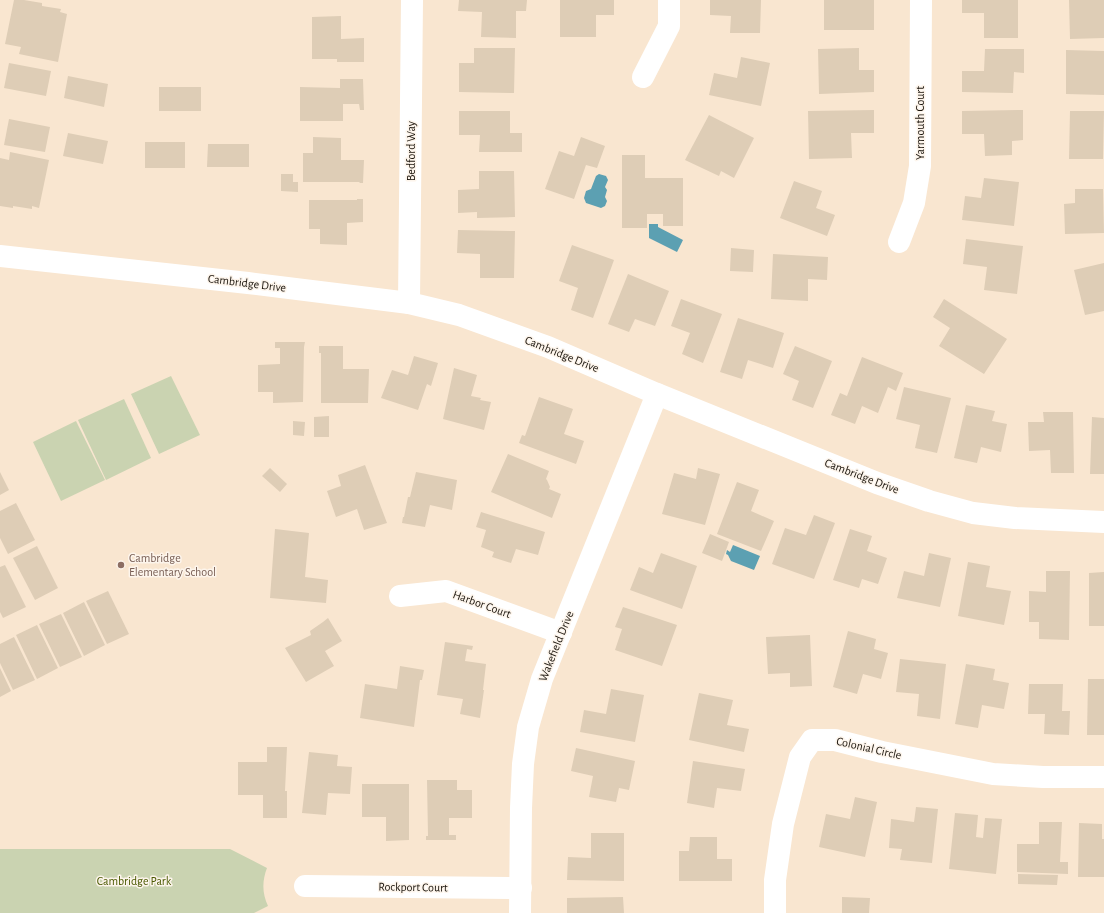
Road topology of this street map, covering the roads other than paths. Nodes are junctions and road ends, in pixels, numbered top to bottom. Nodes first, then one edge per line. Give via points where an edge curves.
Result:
1 (412, 0) edge
2 (669, 0) edge
3 (921, 0) edge
4 (643, 76) dead end
5 (899, 242) dead end
6 (0, 256) edge
7 (409, 303) junction
8 (657, 394) junction
9 (1104, 522) edge
10 (400, 596) dead end
11 (561, 634) junction
12 (1104, 777) edge
13 (305, 886) dead end
14 (520, 888) junction
15 (520, 913) edge
16 (775, 913) edge

1 - 7 street, Bedford Way
2 - 4 street via 669,26
3 - 5 street, Yarmouth Court via 920,166 914,203
6 - 7 street, Cambridge Drive
7 - 8 street, Cambridge Drive via 459,315 548,347
8 - 9 street, Cambridge Drive via 877,483 929,501 973,513 1016,518
8 - 11 street, Wakefield Drive
10 - 11 street, Harbor Court via 446,591
11 - 14 street, Wakefield Drive via 542,679 528,727 520,808
12 - 16 street, Colonial Circle via 993,774 835,740 812,740 800,757 783,824 775,880
13 - 14 street, Rockport Court
14 - 15 street, Wakefield Drive

